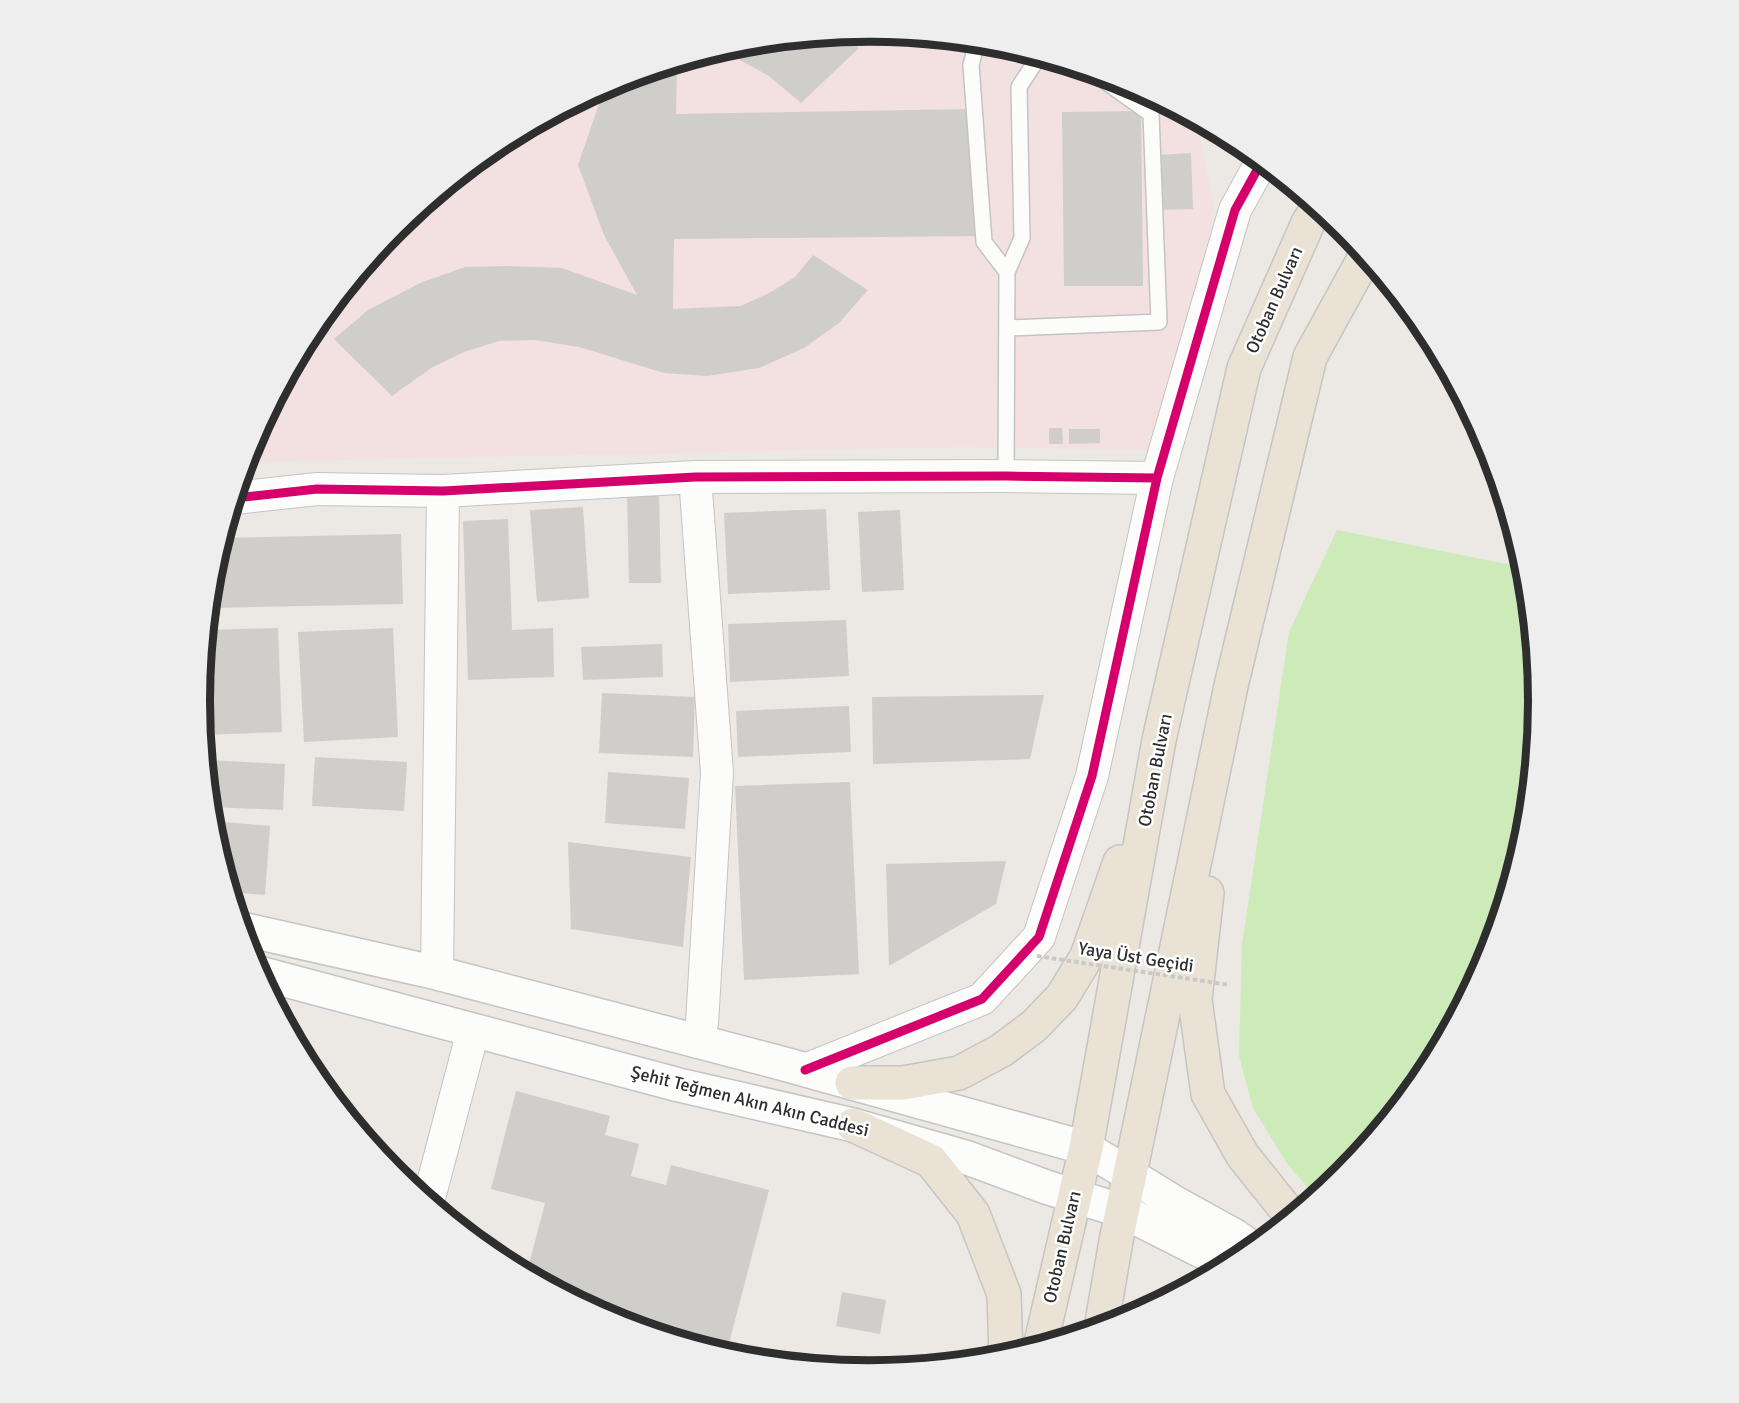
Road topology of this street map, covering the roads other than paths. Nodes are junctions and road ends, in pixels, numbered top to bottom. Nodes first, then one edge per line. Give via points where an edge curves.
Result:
1 (975, 51) edge
2 (1034, 63) edge
3 (1118, 91) edge
4 (1258, 169) edge
5 (1313, 214) edge
6 (1362, 263) edge
7 (1007, 272) junction
8 (1007, 328) junction
9 (1006, 476) junction
10 (695, 477) junction
11 (1157, 478) junction
12 (443, 491) junction
13 (243, 497) edge
14 (1231, 686) junction
15 (1159, 740) junction
16 (252, 931) edge
17 (437, 973) junction
18 (270, 976) edge
19 (473, 1032) junction
20 (698, 1042) junction
21 (805, 1070) junction
22 (852, 1083) junction
23 (853, 1125) junction
24 (1086, 1148) junction
25 (1130, 1174) junction
26 (430, 1193) edge
27 (1074, 1194) junction
28 (1122, 1210) junction
29 (1287, 1211) edge
30 (1245, 1243) edge
31 (1220, 1260) edge
32 (1103, 1318) edge
33 (1042, 1338) edge
34 (1006, 1346) edge

1 - 7 lane via 971,65 984,242
2 - 7 lane via 1019,87 1022,238
3 - 8 lane via 1151,114 1159,322
4 - 11 street via 1235,210
5 - 15 highway, Otoban Bulvarı via 1244,368
6 - 14 highway via 1310,357
7 - 8 lane
8 - 9 lane
9 - 10 street
9 - 11 street
10 - 12 street
10 - 20 street via 717,773
11 - 21 street via 1092,777 1039,937 982,999
12 - 13 street via 317,489
12 - 17 street
14 - 25 highway
14 - 29 highway via 1195,1000 1208,1094 1243,1156
15 - 22 highway via 1087,956 1062,997 1034,1026 1002,1050 959,1073 903,1083
15 - 24 highway, Otoban Bulvarı
16 - 17 main road
17 - 20 main road
18 - 19 main road, Şehit Teğmen Akın Akın Caddesi
19 - 23 main road, Şehit Teğmen Akın Akın Caddesi
19 - 26 street
20 - 21 main road
21 - 22 main road
22 - 24 main road
23 - 27 main road, Şehit Teğmen Akın Akın Caddesi
23 - 34 highway via 931,1161 973,1214 1004,1294
24 - 25 main road
24 - 27 highway, Otoban Bulvarı
25 - 28 highway
25 - 30 main road
27 - 28 main road, Şehit Teğmen Akın Akın Caddesi
27 - 33 highway, Otoban Bulvarı
28 - 31 main road, Şehit Teğmen Akın Akın Caddesi
28 - 32 highway

